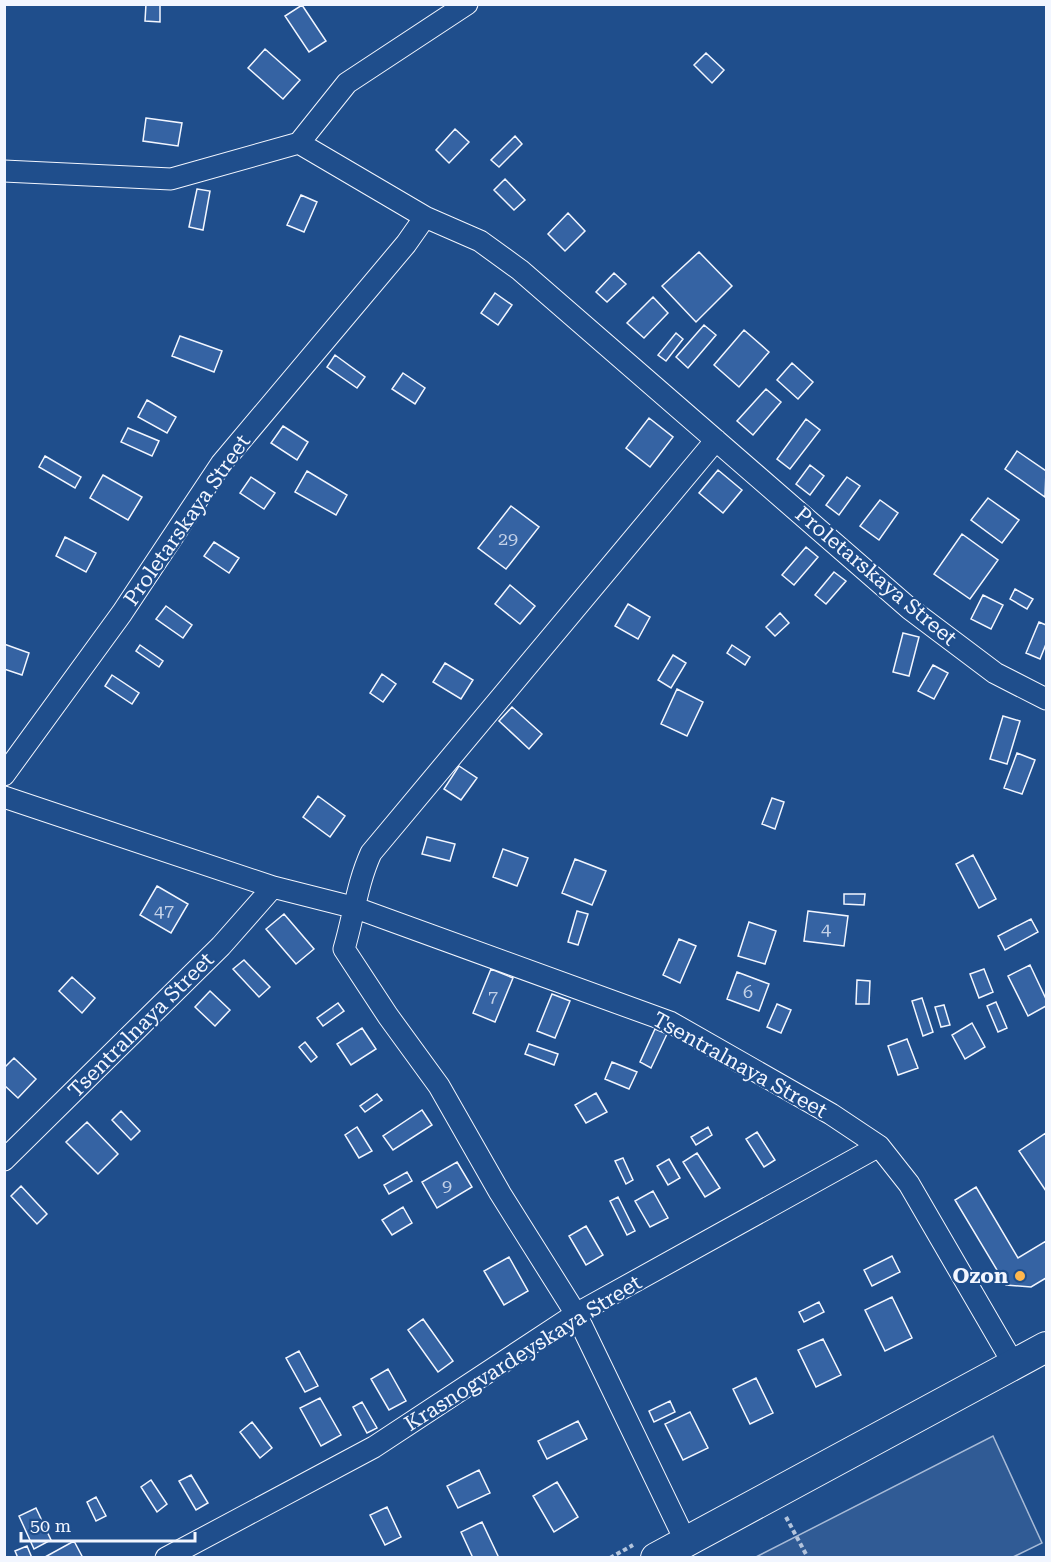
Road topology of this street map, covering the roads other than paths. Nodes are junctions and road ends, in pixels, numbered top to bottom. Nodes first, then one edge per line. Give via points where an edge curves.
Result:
1 (467, 4) edge
2 (299, 143) junction
3 (4, 171) edge
4 (425, 217) junction
5 (716, 440) junction
6 (1047, 699) edge
7 (4, 775) edge
8 (4, 797) edge
9 (273, 887) junction
10 (356, 908) junction
11 (879, 1146) junction
12 (4, 1160) edge
13 (576, 1314) junction
14 (1047, 1347) edge
15 (1013, 1363) junction
16 (686, 1542) junction
17 (166, 1557) edge
18 (656, 1557) edge

1 - 2 street via 347,83
2 - 3 street via 171,179
2 - 4 street, Proletarskaya Street
4 - 5 street, Proletarskaya Street via 480,241 520,270
4 - 7 street, Proletarskaya Street via 221,464 122,613
5 - 6 street, Proletarskaya Street via 910,609 995,673
5 - 10 street via 371,853 359,881
8 - 9 street, Tsentralnaya Street
9 - 10 street, Tsentralnaya Street
9 - 12 street, Tsentralnaya Street via 221,946
10 - 11 street, Tsentralnaya Street via 670,1022 831,1114
10 - 13 street via 344,949 438,1086
11 - 13 street, Krasnogvardeyskaya Street
11 - 15 street, Tsentralnaya Street via 909,1184
13 - 16 street
13 - 17 street, Krasnogvardeyskaya Street via 374,1447
14 - 15 street
15 - 16 street via 877,1441
16 - 18 street

